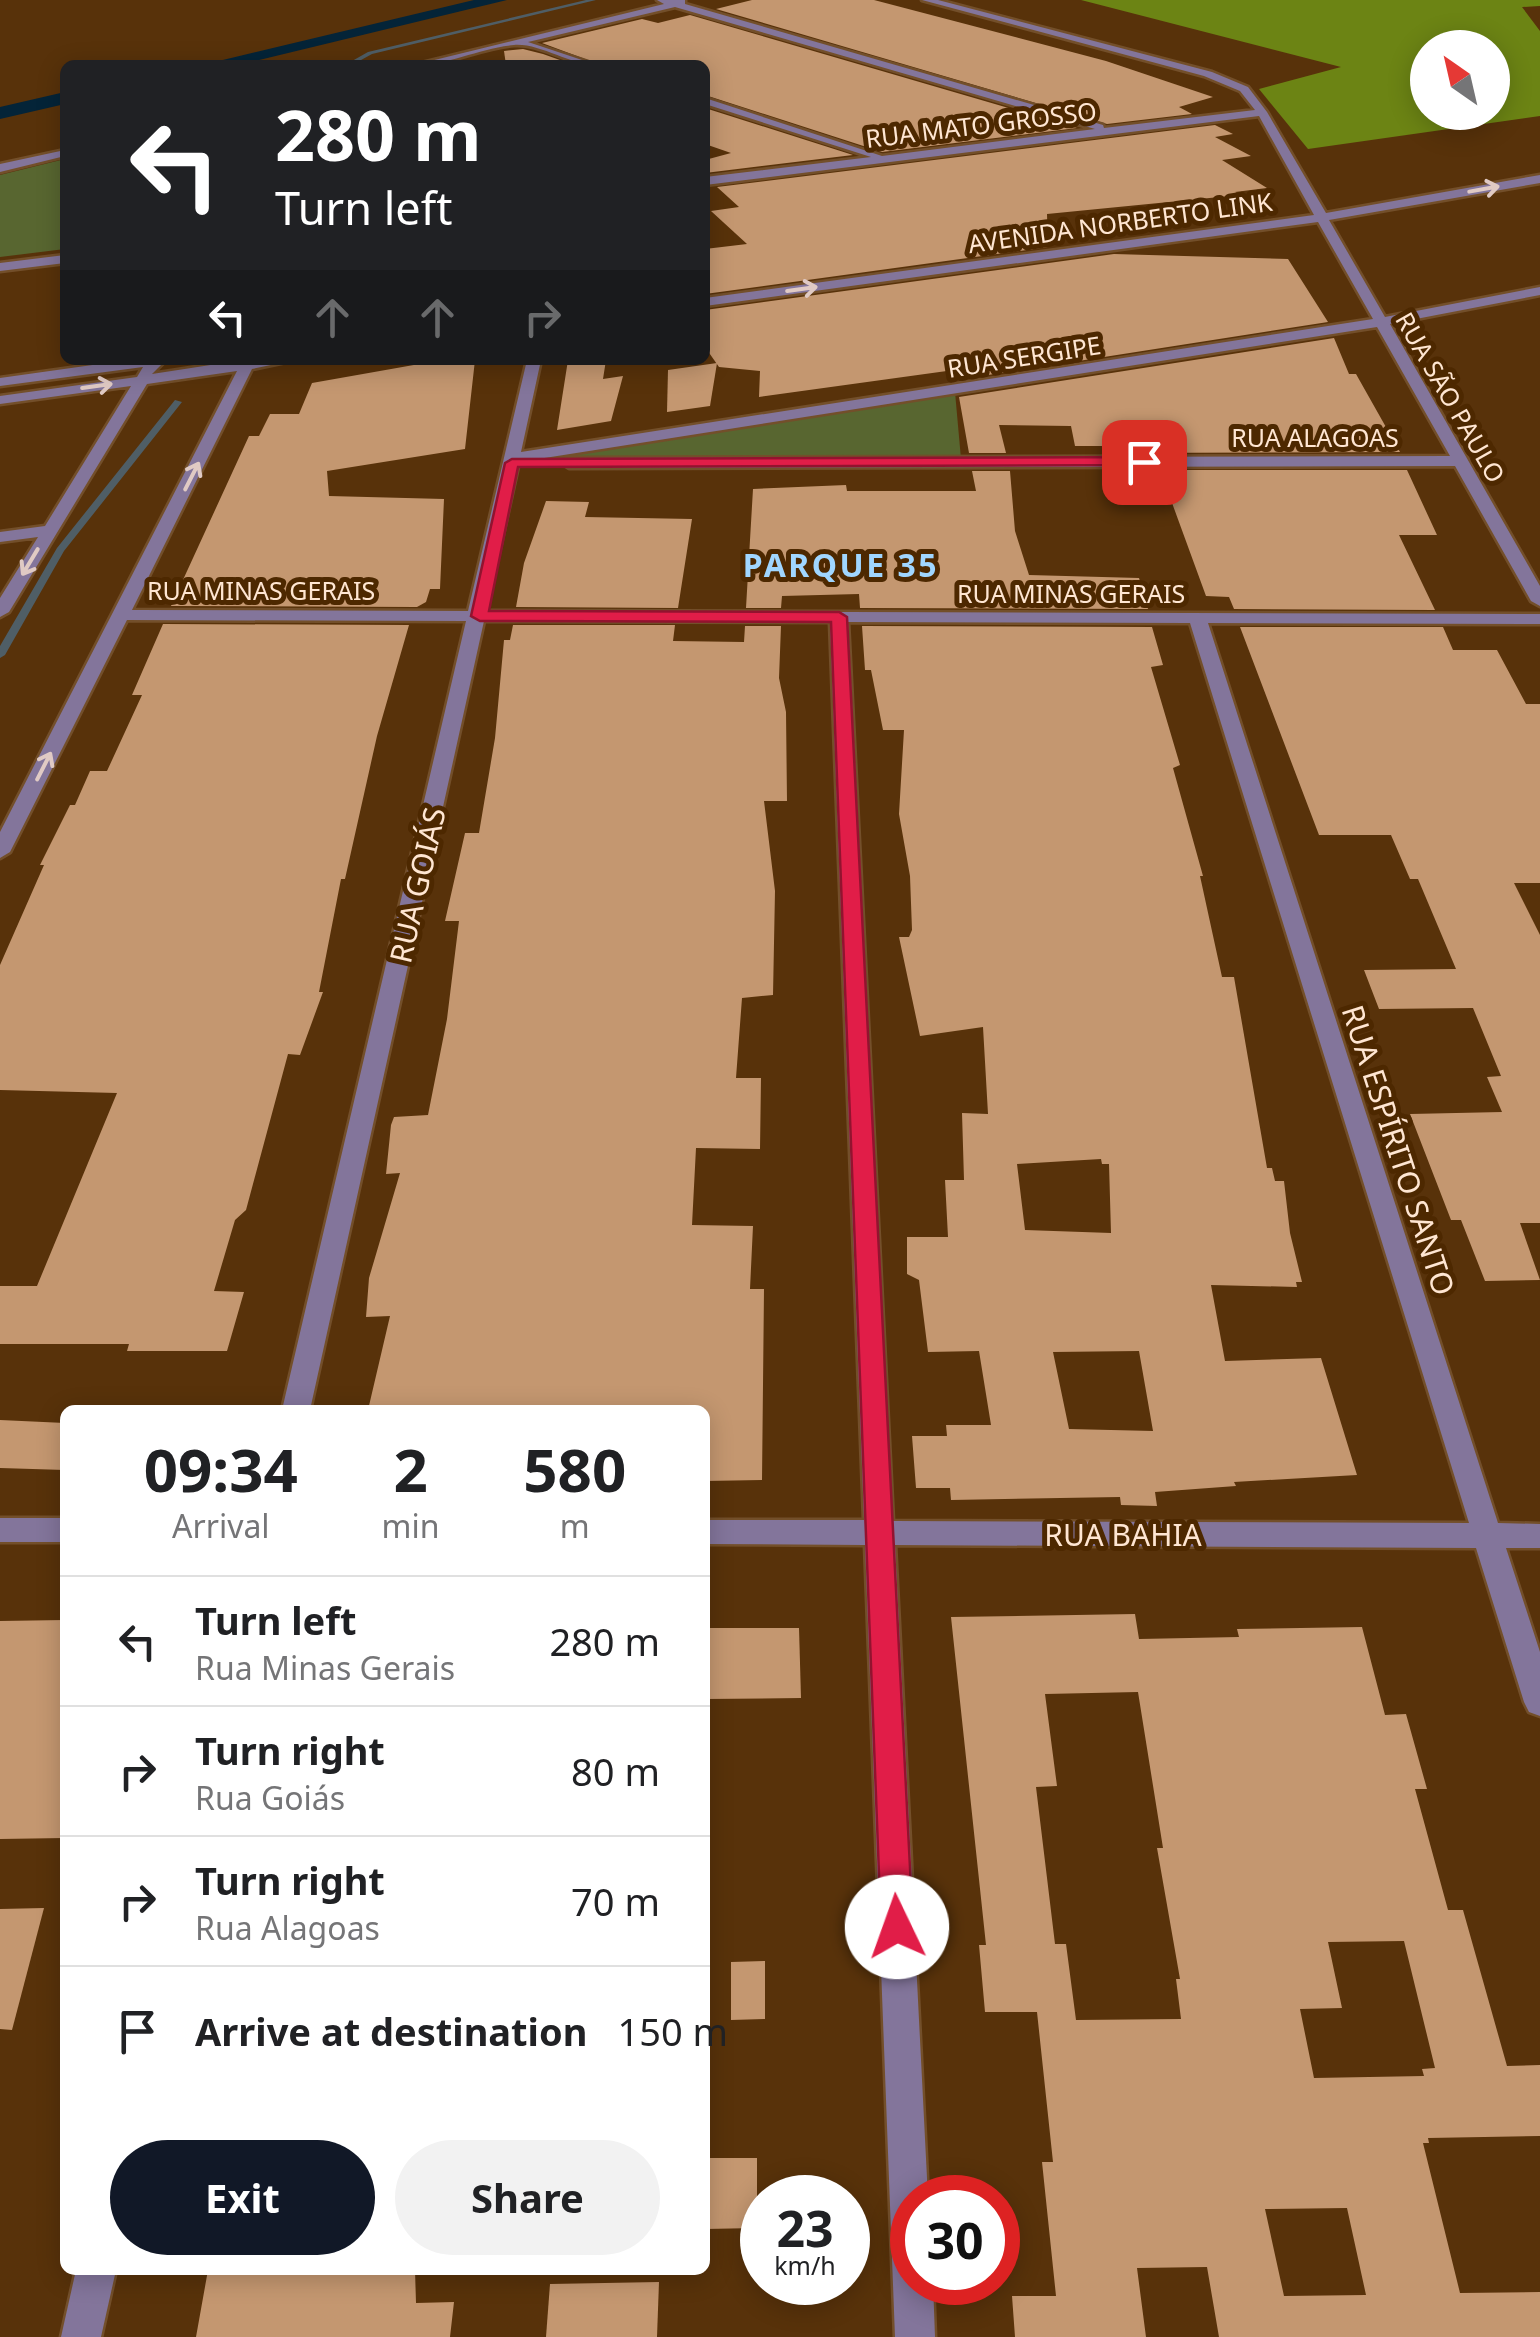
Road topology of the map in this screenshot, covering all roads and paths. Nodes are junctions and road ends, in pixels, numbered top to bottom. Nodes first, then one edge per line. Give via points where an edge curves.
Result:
1 (692, 0) edge
2 (927, 0) edge
3 (667, 2) edge
4 (513, 40) junction
5 (430, 60) edge
6 (576, 60) edge
7 (710, 103) edge
8 (1262, 112) junction
9 (1111, 131) junction
10 (60, 145) edge
11 (60, 153) edge
12 (886, 158) junction
13 (0, 160) edge
14 (1540, 164) edge
15 (0, 168) edge
16 (1516, 168) dead end
17 (710, 179) edge
18 (1540, 179) edge
19 (1404, 185) dead end
20 (1328, 198) dead end
21 (1431, 198) junction
22 (1310, 202) junction
23 (1290, 204) dead end
24 (1319, 218) junction
25 (919, 255) dead end
26 (60, 260) edge
27 (0, 267) edge
28 (935, 270) junction
29 (1540, 292) edge
30 (710, 301) edge
31 (1380, 322) junction
32 (121, 365) edge
33 (153, 365) edge
34 (237, 365) edge
35 (248, 365) edge
36 (533, 365) edge
37 (144, 380) junction
38 (0, 382) edge
39 (0, 400) edge
40 (512, 460) junction
41 (1459, 461) junction
42 (49, 530) junction
43 (0, 538) edge
44 (1540, 601) edge
45 (0, 612) edge
46 (122, 615) junction
47 (480, 616) junction
48 (839, 617) junction
49 (1197, 618) junction
50 (1540, 619) edge
51 (0, 852) edge
52 (297, 1405) edge
53 (0, 1530) edge
54 (60, 1530) edge
55 (710, 1532) edge
56 (880, 1533) junction
57 (1488, 1536) junction
58 (1540, 1536) edge
59 (1540, 1702) edge
60 (907, 2175) edge
61 (95, 2275) edge
62 (913, 2305) edge
63 (80, 2337) edge
64 (915, 2337) edge

1 - 3 street
2 - 8 street via 1228,80
3 - 4 street
3 - 9 street
4 - 5 street
4 - 6 street
7 - 12 street
8 - 9 street, RUA MATO GROSSO
8 - 22 street, RUA SÃO PAULO
9 - 12 street, RUA MATO GROSSO
10 - 13 street
11 - 15 street
12 - 17 street, RUA MATO GROSSO
14 - 16 street
21 -> 18 street, AVENIDA NORBERTO LINK
19 - 21 street
20 - 22 street, AVENIDA NORBERTO LINK
21 - 24 street, AVENIDA NORBERTO LINK
22 - 23 street, AVENIDA NORBERTO LINK
22 - 24 street, RUA SÃO PAULO
24 - 28 street, AVENIDA NORBERTO LINK
24 - 31 street, RUA SÃO PAULO
25 - 28 street
26 - 27 street
30 -> 28 street, AVENIDA NORBERTO LINK
29 - 31 street, RUA SERGIPE
31 - 40 street, RUA SERGIPE
31 - 41 street, RUA SÃO PAULO
32 - 38 street
33 - 37 street
34 - 37 street
46 -> 35 street
36 - 40 street, RUA GOIÁS
39 -> 37 street
37 - 42 street
40 - 41 street, RUA ALAGOAS
40 - 47 street, RUA GOIÁS
41 - 44 street, RUA SÃO PAULO
42 - 43 street
42 -> 45 street
46 - 47 street, RUA MINAS GERAIS
51 -> 46 street
47 - 48 street, RUA MINAS GERAIS
47 - 52 street, RUA GOIÁS
48 - 49 street, RUA MINAS GERAIS
48 - 56 street
49 - 50 street, RUA MINAS GERAIS
49 - 57 street, RUA ESPÍRITO SANTO
53 - 54 street
55 - 56 street, RUA BAHIA
56 - 57 street, RUA BAHIA
56 - 60 street
57 - 58 street, RUA BAHIA
57 - 59 street, RUA ESPÍRITO SANTO
61 - 63 street
62 - 64 street

